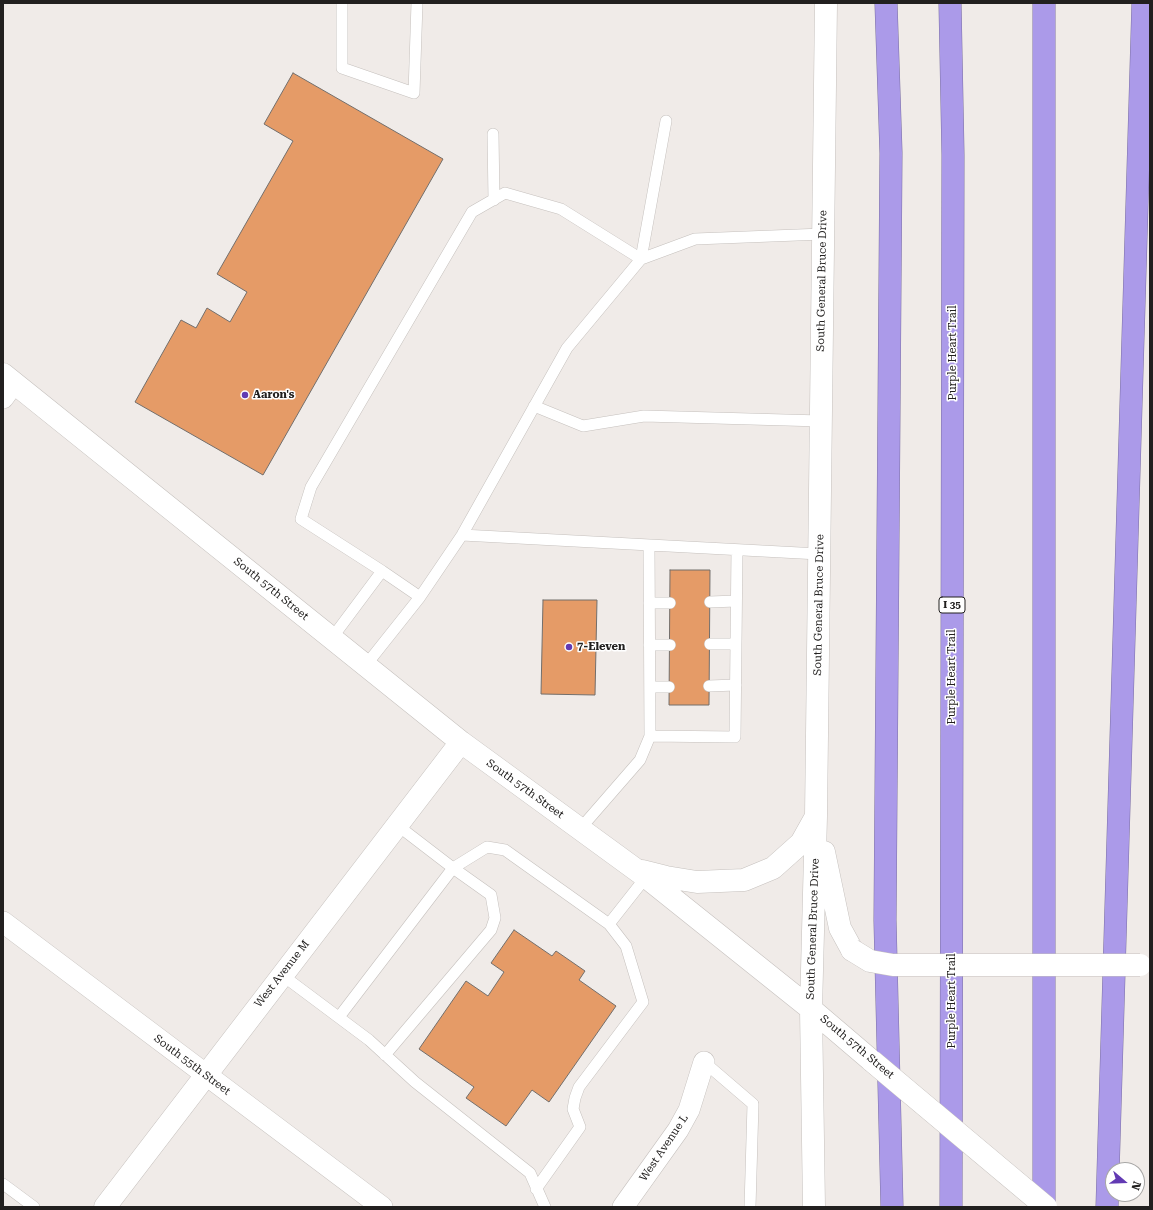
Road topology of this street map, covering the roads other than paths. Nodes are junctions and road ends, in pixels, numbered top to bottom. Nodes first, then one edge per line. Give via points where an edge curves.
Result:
1 (342, 3) edge
2 (417, 3) edge
3 (826, 3) edge
4 (886, 3) edge
5 (950, 3) edge
6 (1044, 3) edge
7 (1143, 3) edge
8 (666, 121) dead end
9 (493, 134) dead end
10 (494, 200) junction
11 (823, 234) junction
12 (641, 259) junction
13 (7, 385) edge
14 (534, 406) junction
15 (821, 421) junction
16 (462, 535) junction
17 (649, 546) junction
18 (737, 550) junction
19 (819, 554) junction
20 (382, 571) junction
21 (420, 596) junction
22 (736, 601) junction
23 (710, 602) dead end
24 (649, 603) junction
25 (670, 603) dead end
26 (332, 638) junction
27 (710, 644) dead end
28 (736, 644) junction
29 (649, 645) junction
30 (670, 645) dead end
31 (366, 665) junction
32 (736, 685) junction
33 (650, 686) junction
34 (709, 686) dead end
35 (669, 687) dead end
36 (650, 736) junction
37 (461, 742) junction
38 (816, 816) junction
39 (397, 824) junction
40 (580, 829) junction
41 (453, 868) junction
42 (639, 873) junction
43 (3, 922) edge
44 (609, 924) junction
45 (1145, 961) edge
46 (282, 975) junction
47 (811, 1009) junction
48 (339, 1018) junction
49 (385, 1055) junction
50 (704, 1062) joint
51 (205, 1075) junction
52 (3, 1184) edge
53 (536, 1189) junction
54 (34, 1207) edge
55 (105, 1207) edge
56 (382, 1207) edge
57 (545, 1207) edge
58 (623, 1207) edge
59 (750, 1207) edge
60 (814, 1207) edge
61 (892, 1207) edge
62 (951, 1207) edge
63 (1045, 1207) edge
64 (1107, 1207) edge

1 - 2 lane via 342,68 414,93
3 - 11 street, South General Bruce Drive
4 - 61 highway via 891,168 885,920
5 - 62 highway, Purple Heart Trail / I 35 via 953,155
6 - 63 highway
7 - 64 highway
8 - 12 lane
9 - 10 lane
10 - 12 lane via 505,194 561,209
10 - 20 lane via 472,212 311,487 301,519
11 - 12 lane via 695,239
11 - 15 street, South General Bruce Drive
12 - 14 lane via 567,348
13 - 26 street, South 57th Street
14 - 15 lane via 583,426 644,416
14 - 16 lane
15 - 19 street, South General Bruce Drive
16 - 17 lane
16 - 21 lane
17 - 18 lane
17 - 24 lane
18 - 19 lane
18 - 22 lane
19 - 38 street, South General Bruce Drive
20 - 21 lane
20 - 26 lane
21 - 31 lane
22 - 23 lane
22 - 28 lane
24 - 25 lane
24 - 29 lane
26 - 31 street, South 57th Street
27 - 28 lane
28 - 32 lane
29 - 30 lane
29 - 33 lane
31 - 37 street, South 57th Street
32 - 34 lane
32 - 36 lane via 735,737
33 - 35 lane
33 - 36 lane
36 - 40 lane via 640,760
37 - 39 street, West Avenue M
37 - 40 street, South 57th Street
38 - 42 street via 801,842 773,868 744,880 697,882
38 - 45 street, bridge via 840,928 852,950 870,961 893,965
38 - 47 street, South General Bruce Drive
39 - 41 lane
39 - 46 street, West Avenue M
40 - 42 street, South 57th Street
41 - 44 lane via 487,847 505,850
41 - 48 lane
41 - 49 lane via 491,895 495,918 491,930
42 - 44 lane
42 - 47 street, South 57th Street
43 - 51 street, South 55th Street
44 - 53 lane via 626,946 643,1002 579,1087 573,1109 580,1127
46 - 48 lane
46 - 51 street, West Avenue M
47 - 60 street, South General Bruce Drive
47 - 63 street, South 57th Street, bridge
48 - 49 lane
49 - 53 lane via 415,1082 530,1173
50 - 58 street, West Avenue L via 689,1110 678,1130
50 - 59 lane via 753,1104
51 - 55 street, West Avenue M
51 - 56 street, South 55th Street
52 - 54 lane
53 - 57 lane

